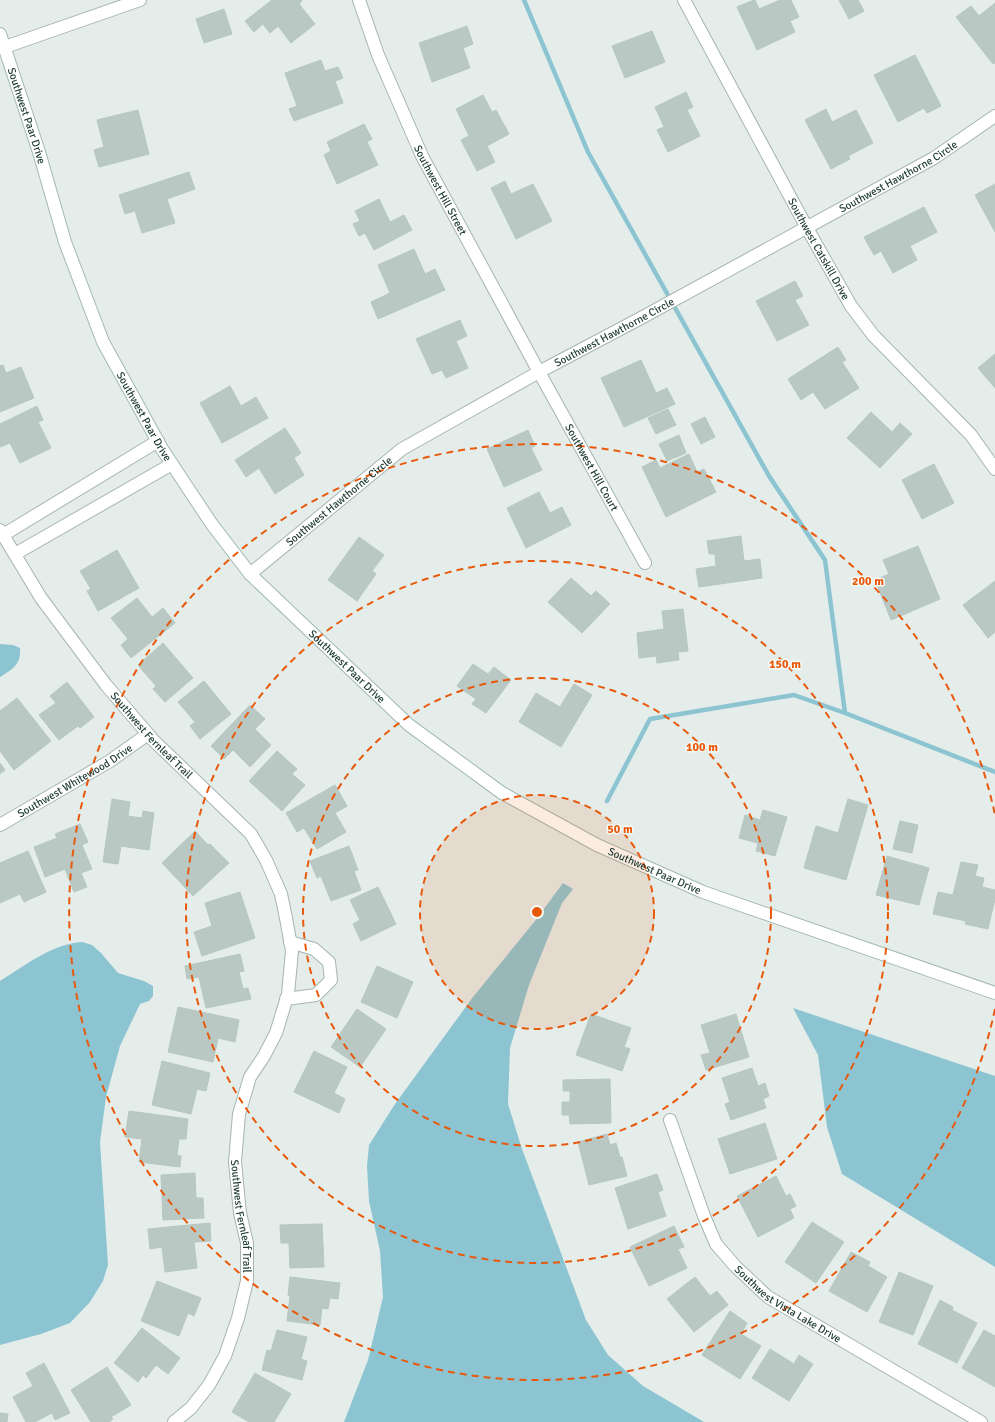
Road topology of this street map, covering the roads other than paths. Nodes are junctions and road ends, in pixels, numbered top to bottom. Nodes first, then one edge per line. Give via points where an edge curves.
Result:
1 (140, 0) edge
2 (359, 0) edge
3 (684, 0) edge
4 (0, 34) edge
5 (5, 47) junction
6 (995, 116) edge
7 (807, 228) junction
8 (539, 372) junction
9 (158, 441) junction
10 (172, 464) junction
11 (995, 469) edge
12 (2, 532) edge
13 (15, 554) junction
14 (645, 563) dead end
15 (250, 574) junction
16 (148, 734) junction
17 (0, 825) edge
18 (290, 942) junction
19 (995, 993) edge
20 (286, 999) junction
21 (670, 1120) dead end
22 (174, 1422) edge
23 (981, 1422) edge

1 - 5 street
2 - 8 street, Southwest Hill Street via 378,55 422,156
3 - 7 street, Southwest Catskill Drive
4 - 5 street, Southwest Paar Drive
5 - 9 street, Southwest Paar Drive via 65,242 98,327
6 - 7 street, Southwest Hawthorne Circle via 934,158
7 - 8 street, Southwest Hawthorne Circle
7 - 11 street, Southwest Catskill Drive via 851,306 873,334 971,435
8 - 14 street, Southwest Hill Court
8 - 15 street, Southwest Hawthorne Circle via 402,449
9 - 10 street, Southwest Paar Drive
9 - 12 street
10 - 13 street
10 - 15 street, Southwest Paar Drive
12 - 13 street, Southwest Fernleaf Trail
13 - 16 street, Southwest Fernleaf Trail via 46,604 106,685
15 - 19 street, Southwest Paar Drive via 409,725 502,793 597,845 703,892
16 - 17 street, Southwest Whitewood Drive via 110,760
16 - 18 street, Southwest Fernleaf Trail via 251,834 281,894
18 - 20 street, Southwest Fernleaf Trail via 292,951
18 - 20 street via 314,949 329,962 331,980 316,995
20 - 22 street, Southwest Fernleaf Trail via 276,1033 250,1077 239,1114 236,1162 240,1213 247,1243 247,1281 238,1318 225,1356 208,1385 191,1408
21 - 23 street, Southwest Vista Lake Drive via 716,1244 735,1266 768,1297

